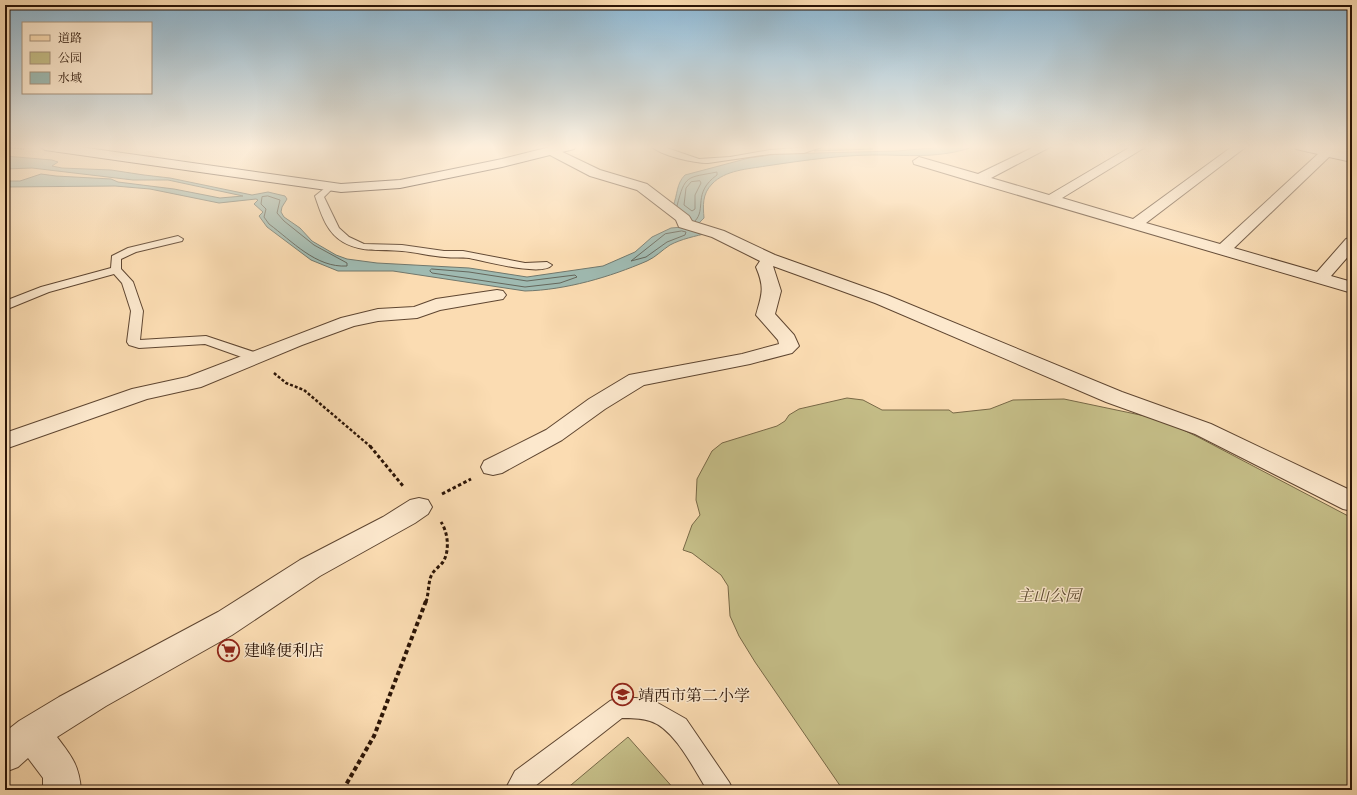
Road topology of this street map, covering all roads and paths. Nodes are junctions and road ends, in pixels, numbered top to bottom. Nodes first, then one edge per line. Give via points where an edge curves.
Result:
1 (303, 183) edge
2 (404, 183) edge
3 (629, 183) edge
4 (994, 183) edge
5 (1078, 183) edge
6 (1190, 183) edge
7 (1292, 183) edge
8 (330, 187) junction
9 (1051, 199) junction
10 (1134, 224) junction
11 (178, 239) dead end
12 (1352, 242) edge
13 (1223, 250) junction
14 (769, 259) junction
15 (547, 265) dead end
16 (116, 270) junction
17 (1320, 279) junction
18 (1352, 288) edge
19 (497, 295) dead end
20 (5, 306) edge
21 (256, 357) junction
22 (5, 441) edge
23 (493, 467) joint
24 (1352, 502) edge
25 (419, 507) junction
26 (18, 744) edge
27 (62, 790) edge
28 (343, 790) edge
29 (517, 790) edge
30 (722, 790) edge

1 - 8 street
2 - 8 street
3 - 14 street via 642,187 689,226 718,234
4 - 9 street
5 - 9 street
6 - 10 street
7 - 13 street
8 - 15 lane via 319,196 329,221 345,239 362,247 402,248 482,257 525,266
9 - 10 street
10 - 13 street
11 - 16 lane via 123,254 116,258
12 - 17 street
13 - 17 street
14 - 23 street via 764,267 773,293 765,315 787,340 789,346 743,360 637,380 597,404 554,435
14 - 24 street via 881,299 1114,397 1203,429
16 - 20 lane via 24,296
16 - 21 lane via 127,282 137,311 133,342 139,344 206,340
17 - 18 street
19 - 21 street via 436,305 417,312 378,315 348,322
21 - 22 street via 193,382 140,394
21 - 25 path via 286,383 304,390 371,447
23 - 25 path
25 - 26 street via 396,523 309,569 251,608 81,702
25 - 28 path via 440,520 445,528 447,537 444,560 432,574 421,616 374,736
26 - 27 street via 62,772
29 - 30 lane via 523,779 618,708 636,708 656,712 678,726

